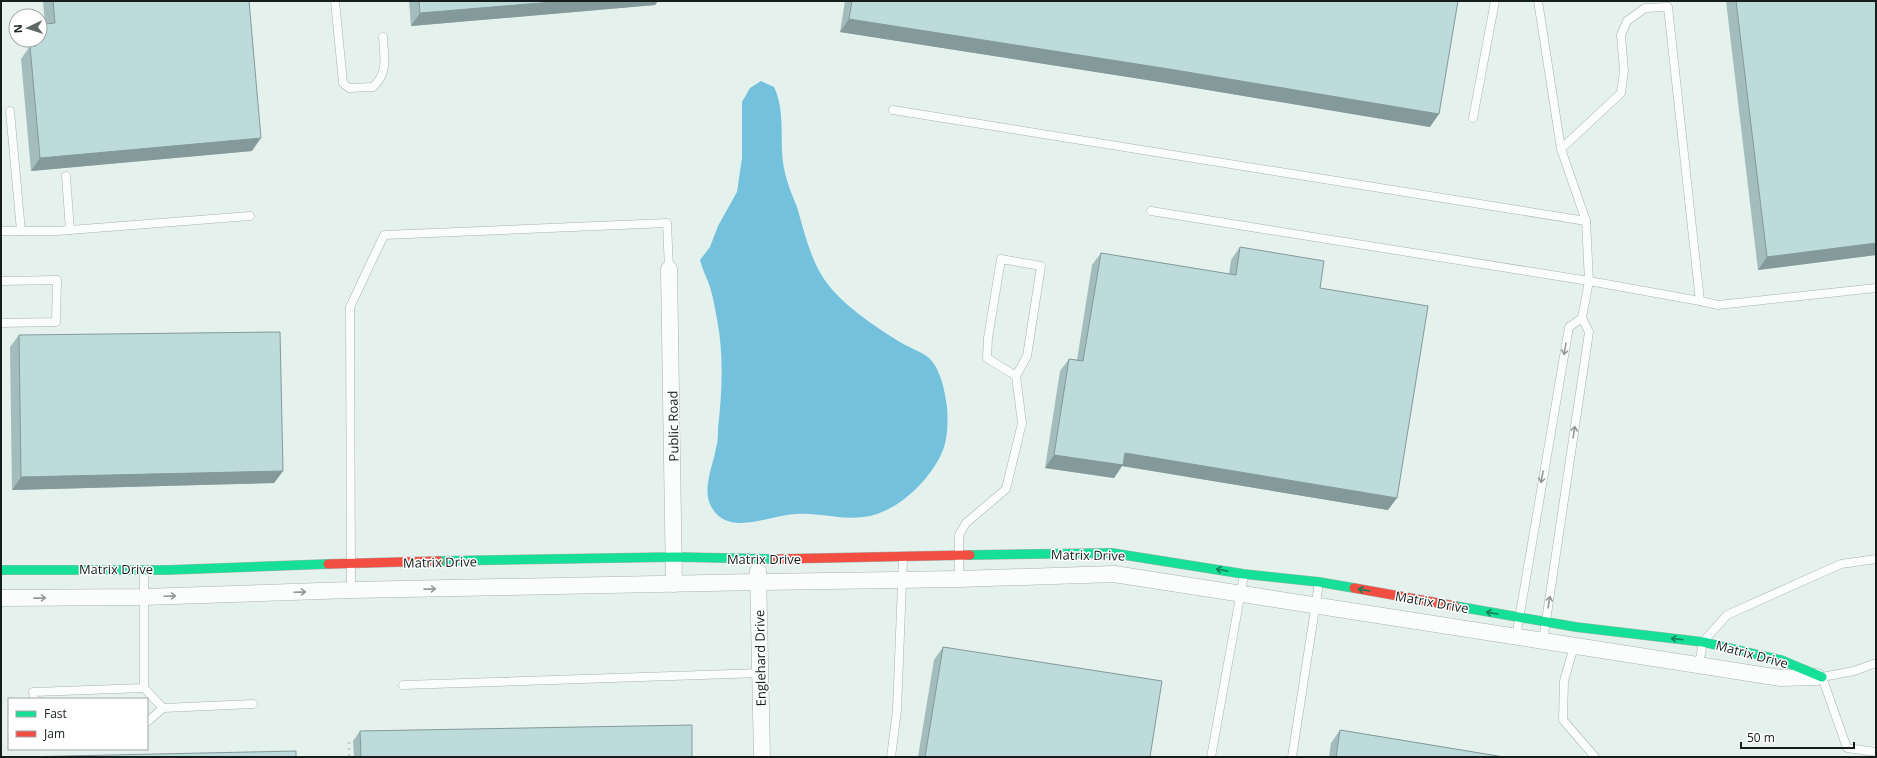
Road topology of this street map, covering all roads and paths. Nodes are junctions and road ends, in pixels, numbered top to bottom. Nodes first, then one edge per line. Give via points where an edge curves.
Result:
1 (335, 1) edge
2 (1495, 1) edge
3 (1538, 1) edge
4 (1668, 4) edge
5 (383, 37) dead end
6 (893, 110) dead end
7 (10, 111) dead end
8 (1473, 118) dead end
9 (1561, 149) junction
10 (66, 176) dead end
11 (1151, 211) dead end
12 (250, 216) dead end
13 (1586, 221) junction
14 (70, 230) junction
15 (1, 231) edge
16 (21, 231) junction
17 (670, 269) joint
18 (1, 281) edge
19 (1589, 281) junction
20 (1876, 288) edge
21 (1700, 301) junction
22 (1582, 318) junction
23 (1, 323) edge
24 (1016, 376) junction
25 (960, 556) junction
26 (675, 557) junction
27 (903, 557) junction
28 (757, 559) junction
29 (1876, 559) edge
30 (352, 563) junction
31 (144, 569) junction
32 (1, 570) edge
33 (1244, 574) junction
34 (959, 579) junction
35 (903, 580) junction
36 (758, 582) junction
37 (1319, 582) junction
38 (674, 584) junction
39 (351, 590) junction
40 (1240, 594) junction
41 (144, 597) junction
42 (1, 598) edge
43 (1314, 604) junction
44 (1518, 617) junction
45 (1546, 622) junction
46 (1576, 627) junction
47 (1516, 637) junction
48 (1543, 641) junction
49 (1703, 642) junction
50 (1575, 647) junction
51 (1876, 663) edge
52 (1699, 664) junction
53 (761, 673) junction
54 (1822, 677) junction
55 (403, 685) dead end
56 (144, 688) junction
57 (34, 698) edge
58 (254, 704) dead end
59 (163, 708) junction
60 (148, 721) edge
61 (1876, 752) edge
62 (762, 757) edge
63 (891, 757) edge
64 (1211, 757) edge
65 (1292, 757) edge
66 (1595, 757) edge

1 - 5 lane via 343,83 349,88 374,87 379,82 385,70
2 - 8 lane
3 - 9 lane
4 - 9 lane via 1645,8 1627,21 1622,35 1624,71 1621,93
4 - 21 lane
6 - 13 lane
7 - 16 lane
9 - 13 lane
10 - 14 lane
11 - 19 lane
12 - 14 lane
13 - 19 lane
14 - 16 lane
15 - 16 lane
17 - 26 street, Public Road
17 - 30 lane via 667,223 384,235 350,307
18 - 23 lane via 57,280 56,322
19 - 21 lane
19 - 22 lane
20 - 21 lane via 1718,305
22 -> 44 lane via 1569,327
45 -> 22 lane via 1589,332
24 - 24 lane via 987,358 1001,259 1041,266 1027,356
24 - 25 lane via 1022,423 1006,489 966,523 959,535
25 - 27 street, Matrix Drive
33 -> 25 street, Matrix Drive via 1112,553
25 - 34 lane
26 - 28 street, Matrix Drive
26 - 30 street, Matrix Drive
26 - 38 street, Public Road
27 - 28 street, Matrix Drive
27 - 35 lane
28 - 36 street, Englehard Drive
29 - 49 lane via 1841,564 1727,614
30 - 31 street, Matrix Drive
30 - 39 lane
31 - 32 street, Matrix Drive
31 - 41 lane
33 - 37 street, Matrix Drive
33 - 40 lane
34 - 35 street, Matrix Drive
34 - 40 street, Matrix Drive via 1114,574
35 - 36 street, Matrix Drive
35 - 63 lane via 897,710
36 - 38 street, Matrix Drive
36 - 53 street, Englehard Drive
37 - 43 lane
44 -> 37 street, Matrix Drive
39 -> 38 street, Matrix Drive
41 -> 39 street, Matrix Drive
40 - 43 street, Matrix Drive
40 - 64 lane
42 -> 41 street, Matrix Drive
41 - 56 lane
43 - 47 street, Matrix Drive
43 - 65 lane
44 - 45 street, Matrix Drive
44 - 47 lane
45 - 46 street, Matrix Drive
45 - 48 lane
49 -> 46 street, Matrix Drive
46 - 50 lane
47 - 48 street, Matrix Drive
48 - 50 street, Matrix Drive
49 - 52 lane
49 - 54 street, Matrix Drive via 1781,660
50 - 52 street, Matrix Drive
50 - 66 lane via 1564,681 1563,720
51 - 54 lane via 1854,671
52 - 54 street, Matrix Drive via 1781,678
53 - 55 lane
53 - 62 street, Englehard Drive
54 - 61 lane via 1847,748
56 - 57 lane via 33,692
56 - 59 lane
58 - 59 lane
59 - 60 lane

